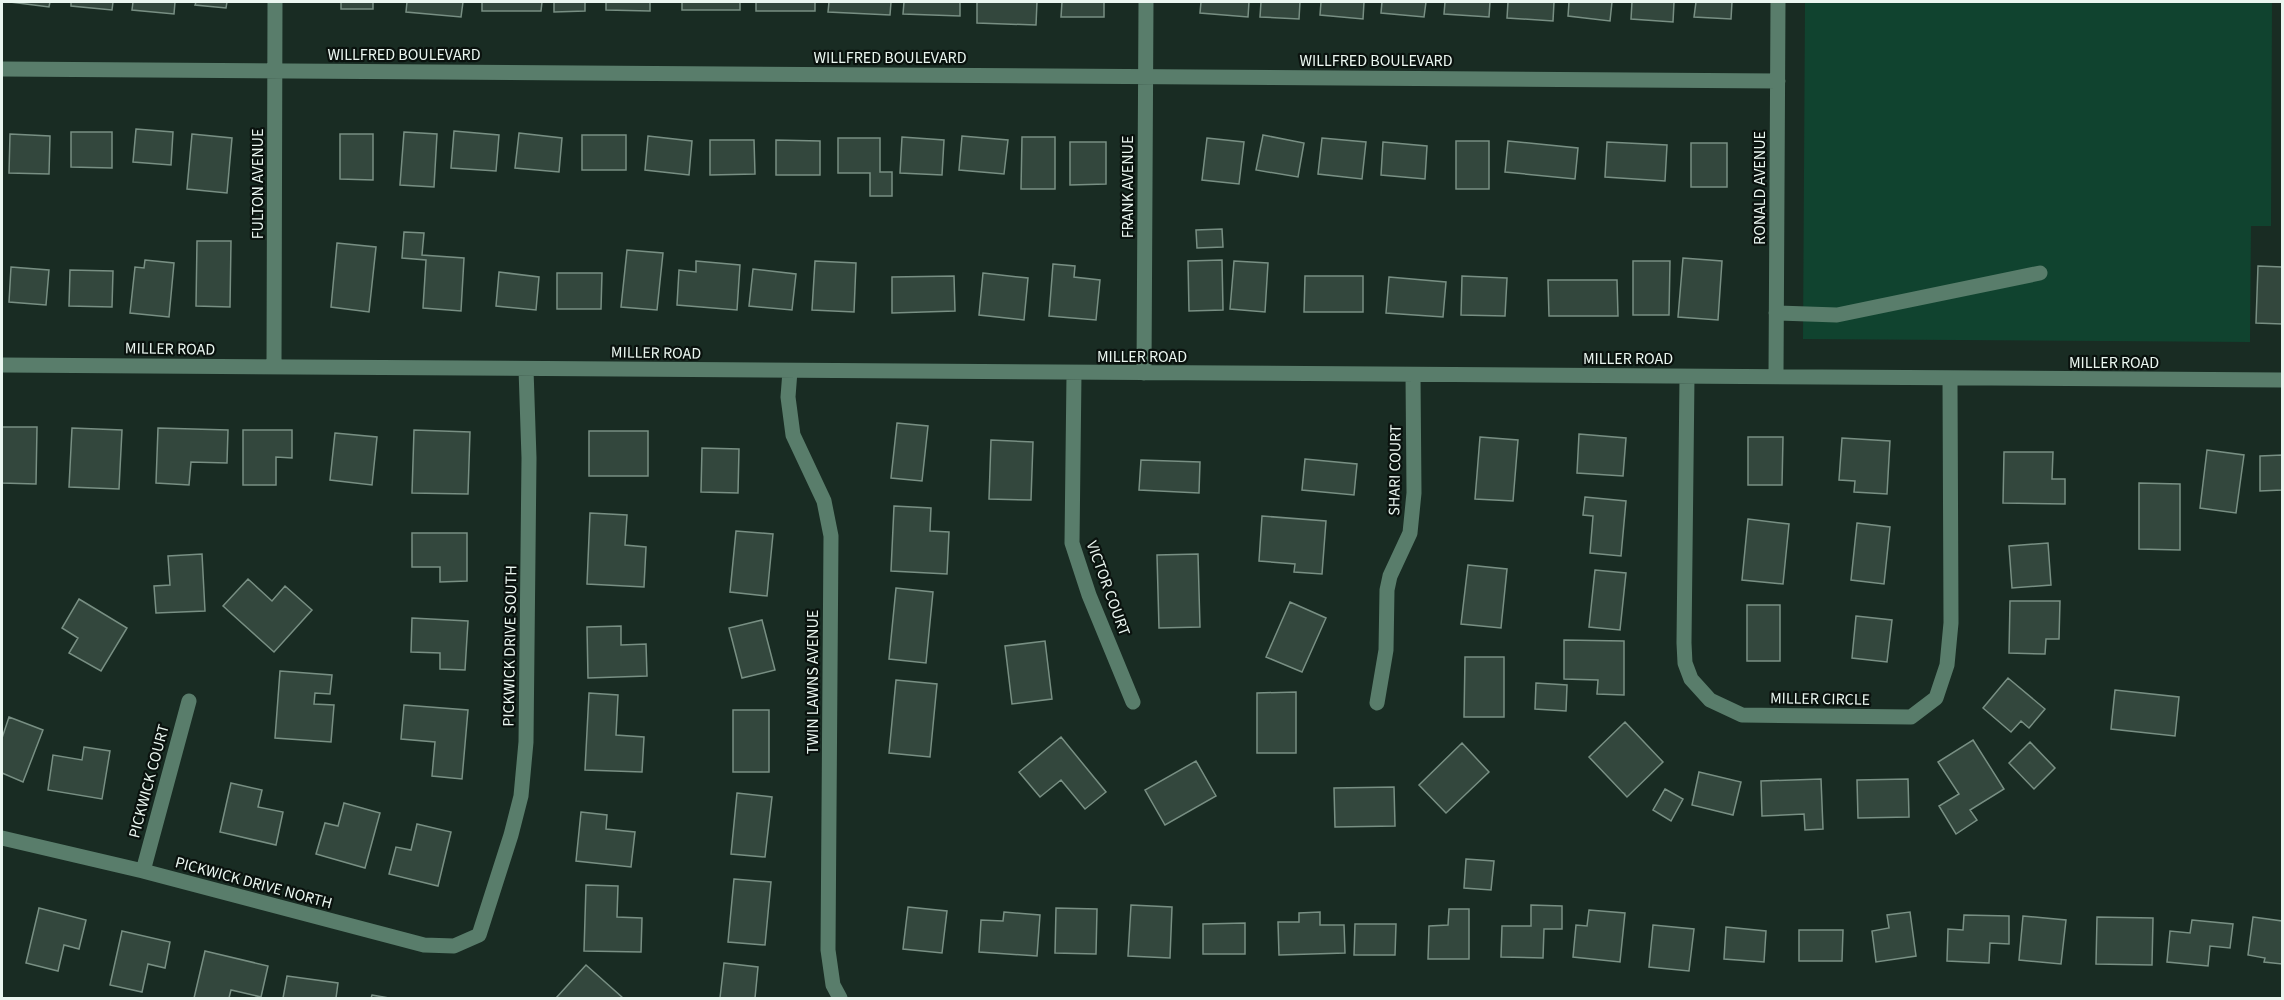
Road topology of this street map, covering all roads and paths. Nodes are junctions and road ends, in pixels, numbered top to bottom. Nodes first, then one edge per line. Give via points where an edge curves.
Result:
1 (275, 2) edge
2 (1146, 2) edge
3 (1778, 2) edge
4 (2, 69) edge
5 (275, 71) junction
6 (1146, 77) junction
7 (1778, 81) junction
8 (2040, 273) dead end
9 (1776, 313) junction
10 (2, 365) edge
11 (274, 367) junction
12 (526, 369) junction
13 (790, 371) junction
14 (1144, 373) junction
15 (1074, 374) junction
16 (1413, 375) junction
17 (1776, 375) junction
18 (1687, 377) junction
19 (1950, 379) junction
20 (2283, 380) edge
21 (189, 701) dead end
22 (1133, 702) dead end
23 (1377, 704) dead end
24 (2, 838) edge
25 (142, 871) junction
26 (484, 919) joint
27 (840, 999) edge

1 - 5 street, FULTON AVENUE
2 - 6 street, FRANK AVENUE
3 - 7 street, RONALD AVENUE
4 - 5 street, WILLFRED BOULEVARD
5 - 6 street, WILLFRED BOULEVARD
5 - 11 street, FULTON AVENUE
6 - 7 street, WILLFRED BOULEVARD
6 - 14 street, FRANK AVENUE
7 - 9 street, RONALD AVENUE
8 - 9 street via 1837,315
9 - 17 street, RONALD AVENUE
10 - 11 street, MILLER ROAD
11 - 12 street, MILLER ROAD
12 - 13 street, MILLER ROAD
12 - 26 street, PICKWICK DRIVE SOUTH via 526,742 521,796
13 - 15 street, MILLER ROAD
13 - 27 street, TWIN LAWNS AVENUE via 788,397 793,435 824,501 831,536 828,950 833,985
14 - 15 street, MILLER ROAD
14 - 16 street, MILLER ROAD
15 - 22 street, VICTOR COURT via 1072,543
16 - 18 street, MILLER ROAD
16 - 23 street, SHARI COURT via 1414,494 1410,533 1389,583 1386,650
17 - 18 street, MILLER ROAD
17 - 19 street, MILLER ROAD
18 - 19 street, MILLER CIRCLE via 1684,643 1691,679 1710,700 1742,715 1911,717 1936,698 1947,665 1951,623
19 - 20 street, MILLER ROAD
21 - 25 street, PICKWICK COURT
24 - 25 street, PICKWICK DRIVE NORTH
25 - 26 street, PICKWICK DRIVE NORTH via 424,945 454,946 479,935

